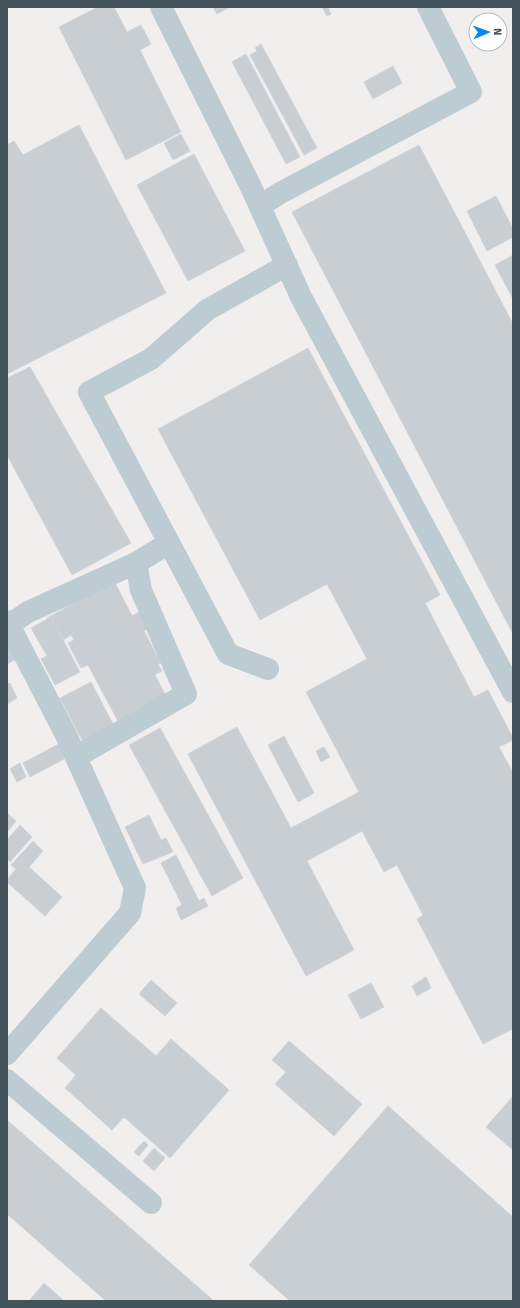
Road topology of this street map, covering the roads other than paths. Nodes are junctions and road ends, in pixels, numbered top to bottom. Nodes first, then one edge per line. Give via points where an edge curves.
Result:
1 (161, 7) edge
2 (428, 7) edge
3 (260, 206) junction
4 (287, 265) junction
5 (169, 543) junction
6 (136, 563) junction
7 (8, 623) edge
8 (268, 669) dead end
9 (513, 692) edge
10 (76, 757) junction
11 (7, 1054) edge
12 (7, 1080) edge
13 (151, 1202) dead end

1 - 3 street
2 - 3 street via 471,92
3 - 4 street
4 - 5 street via 207,310 152,359 89,392
4 - 9 street via 301,297
5 - 6 street
5 - 8 street via 228,654
6 - 7 street
6 - 10 street via 141,590 186,694
7 - 10 street
10 - 11 street via 135,888 130,913
12 - 13 street

